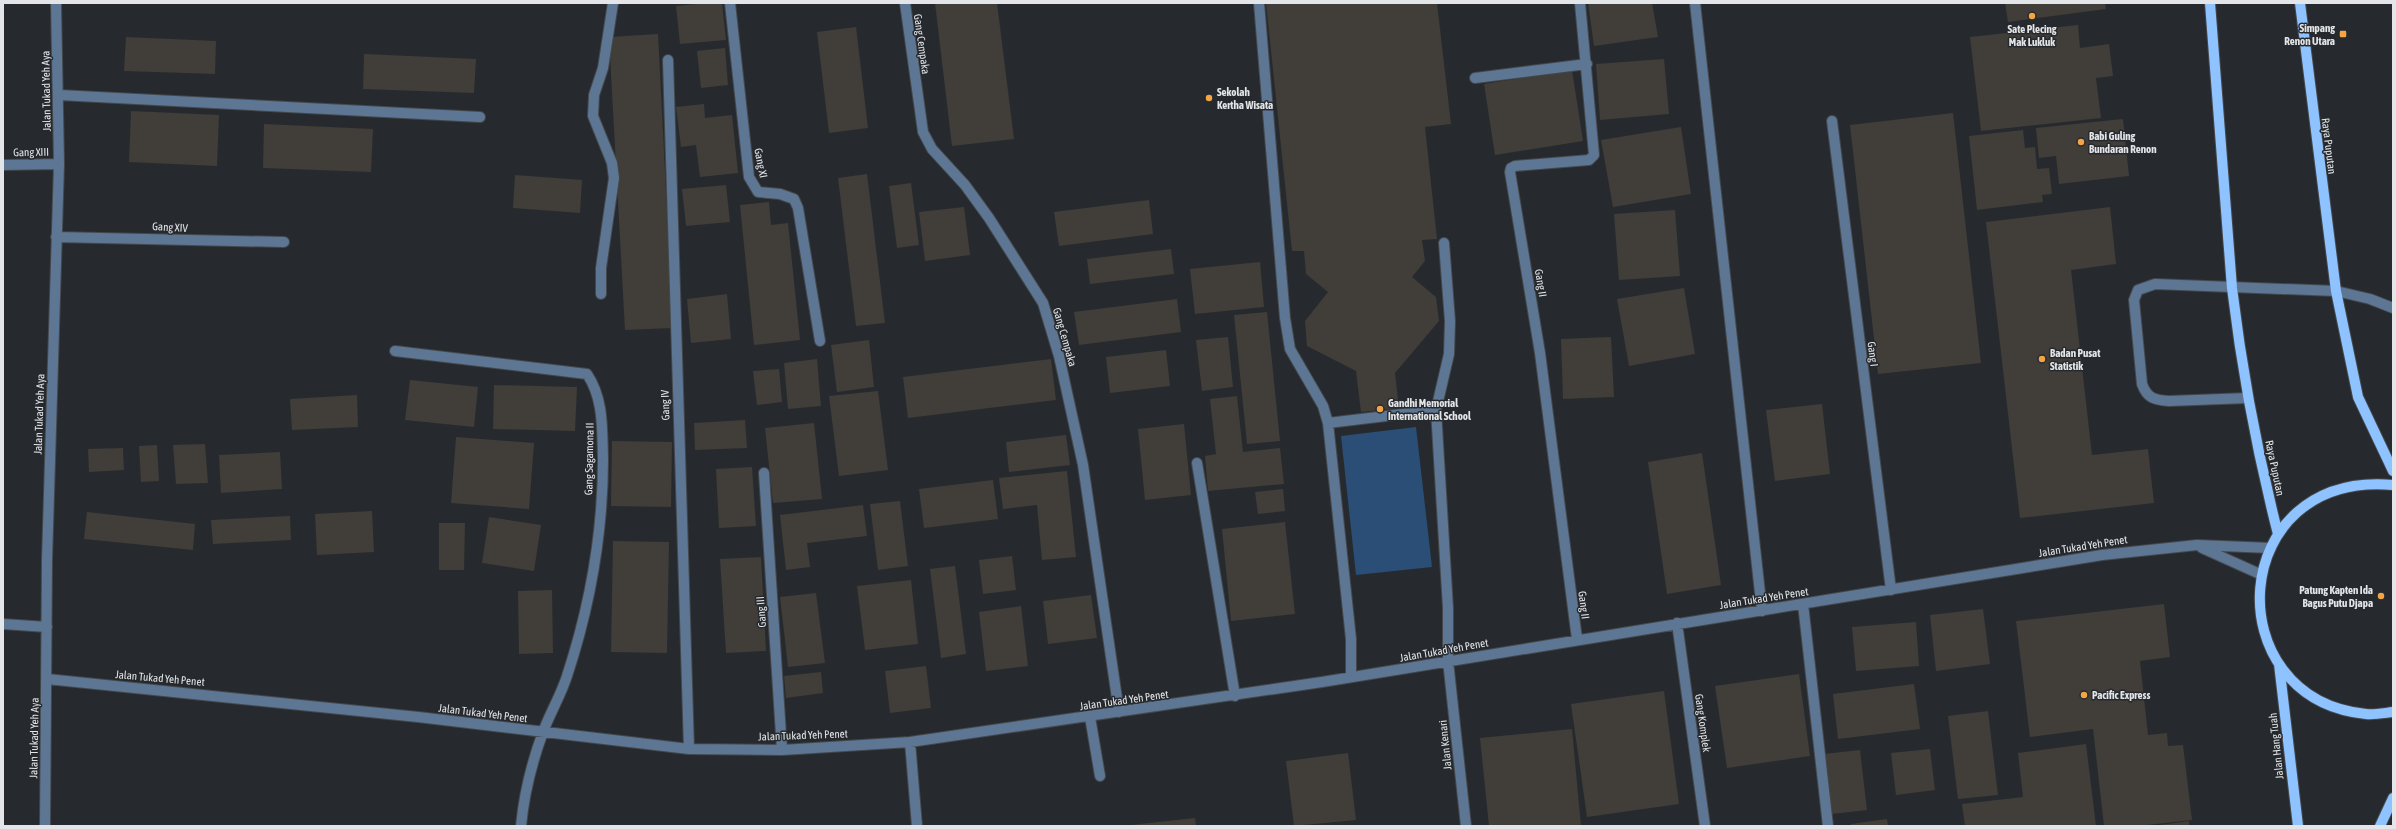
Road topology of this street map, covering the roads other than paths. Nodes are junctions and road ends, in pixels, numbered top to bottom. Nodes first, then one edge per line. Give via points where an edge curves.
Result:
1 (56, 3) edge
2 (613, 3) edge
3 (730, 3) edge
4 (905, 3) edge
5 (1259, 3) edge
6 (1580, 3) edge
7 (1694, 3) edge
8 (2210, 3) edge
9 (2300, 3) edge
10 (668, 60) dead end
11 (1587, 64) junction
12 (1475, 78) dead end
13 (58, 95) junction
14 (480, 117) dead end
15 (1832, 121) dead end
16 (59, 164) junction
17 (3, 165) edge
18 (56, 237) junction
19 (284, 242) dead end
20 (1444, 243) dead end
21 (2232, 288) junction
22 (2336, 292) junction
23 (601, 294) dead end
24 (2393, 308) edge
25 (820, 341) dead end
26 (396, 352) dead end
27 (2248, 398) junction
28 (1436, 410) junction
29 (1328, 423) junction
30 (1197, 463) dead end
31 (2393, 472) edge
32 (764, 473) dead end
33 (2393, 485) edge
34 (2278, 534) junction
35 (2197, 545) junction
36 (2271, 548) junction
37 (2262, 575) junction
38 (1891, 590) junction
39 (1803, 604) junction
40 (1762, 611) junction
41 (1677, 623) junction
42 (3, 624) edge
43 (47, 627) junction
44 (1577, 639) junction
45 (1448, 661) junction
46 (2279, 664) junction
47 (1351, 677) junction
48 (47, 679) junction
49 (1236, 696) junction
50 (1120, 712) junction
51 (2393, 712) edge
52 (1090, 716) junction
53 (543, 732) junction
54 (910, 742) junction
55 (689, 749) junction
56 (782, 750) junction
57 (1100, 776) dead end
58 (2393, 798) edge
59 (45, 826) edge
60 (522, 826) edge
61 (917, 826) edge
62 (1466, 826) edge
63 (1705, 826) edge
64 (1828, 826) edge
65 (2298, 826) edge
66 (2380, 826) edge

1 - 13 street, Jalan Tukad Yeh Aya
2 - 23 street via 603,68 594,95 593,116 612,162 614,178 601,268
3 - 25 street, Gang XI via 750,177 758,192 780,194 794,199 798,208
4 - 50 street, Gang Cempaka via 922,132 932,149 965,185 989,218 1043,303 1059,356 1083,465
5 - 29 street via 1290,348 1323,406
6 - 11 street, Gang II
7 - 40 street
8 - 21 main road, Raya Puputan
9 - 22 main road, Raya Puputan
10 - 55 street, Gang IV
11 - 12 street
11 - 44 street, Gang II via 1594,155 1589,160 1515,166 1510,172 1540,353
13 - 14 street
13 - 16 street, Jalan Tukad Yeh Aya
15 - 38 street, Gang I
16 - 17 street, Gang XIII
16 - 18 street, Jalan Tukad Yeh Aya
18 - 19 street, Gang XIV
18 - 43 street, Jalan Tukad Yeh Aya
20 - 28 street, Jalan Kenari via 1450,321 1449,354
21 - 22 street
21 - 27 main road, Raya Puputan
21 - 27 street via 2155,284 2138,290 2134,300 2142,384 2146,394 2155,400
22 - 24 street via 2370,299
22 - 31 main road, Raya Puputan via 2358,397
26 - 53 street, Gang Sagamona II via 587,374 596,387 602,424 603,473 594,578 567,678
27 - 34 main road, Raya Puputan
28 - 29 street
28 - 45 street, Jalan Kenari via 1448,608
29 - 47 street via 1351,639
30 - 49 street
32 - 56 street, Gang III
33 - 34 main road via 2371,483 2343,487 2324,495 2295,515
34 - 36 main road
35 - 36 street, Jalan Tukad Yeh Penet
35 - 37 street
35 - 38 street, Jalan Tukad Yeh Penet via 2102,554
36 - 37 main road
37 - 46 main road via 2259,589 2260,615 2267,640
38 - 39 street, Jalan Tukad Yeh Penet
39 - 40 street, Jalan Tukad Yeh Penet
39 - 64 street
40 - 41 street, Jalan Tukad Yeh Penet
41 - 44 street, Jalan Tukad Yeh Penet
41 - 63 street, Gang Komplek
42 - 43 street
43 - 48 street, Jalan Tukad Yeh Aya
44 - 45 street, Jalan Tukad Yeh Penet
45 - 47 street, Jalan Tukad Yeh Penet
45 - 62 street, Jalan Kenari
46 - 51 main road via 2302,689 2332,707 2366,714
46 - 65 main road, Jalan Hang Tuah
47 - 49 street, Jalan Tukad Yeh Penet
48 - 53 street, Jalan Tukad Yeh Penet
48 - 59 street, Jalan Tukad Yeh Aya
49 - 50 street, Jalan Tukad Yeh Penet
50 - 52 street, Jalan Tukad Yeh Penet
52 - 54 street, Jalan Tukad Yeh Penet
52 - 57 street
53 - 55 street, Jalan Tukad Yeh Penet
53 - 60 street, Gang Sagamona II via 527,783
54 - 56 street, Jalan Tukad Yeh Penet
54 - 61 street
55 - 56 street, Jalan Tukad Yeh Penet
58 - 66 main road

